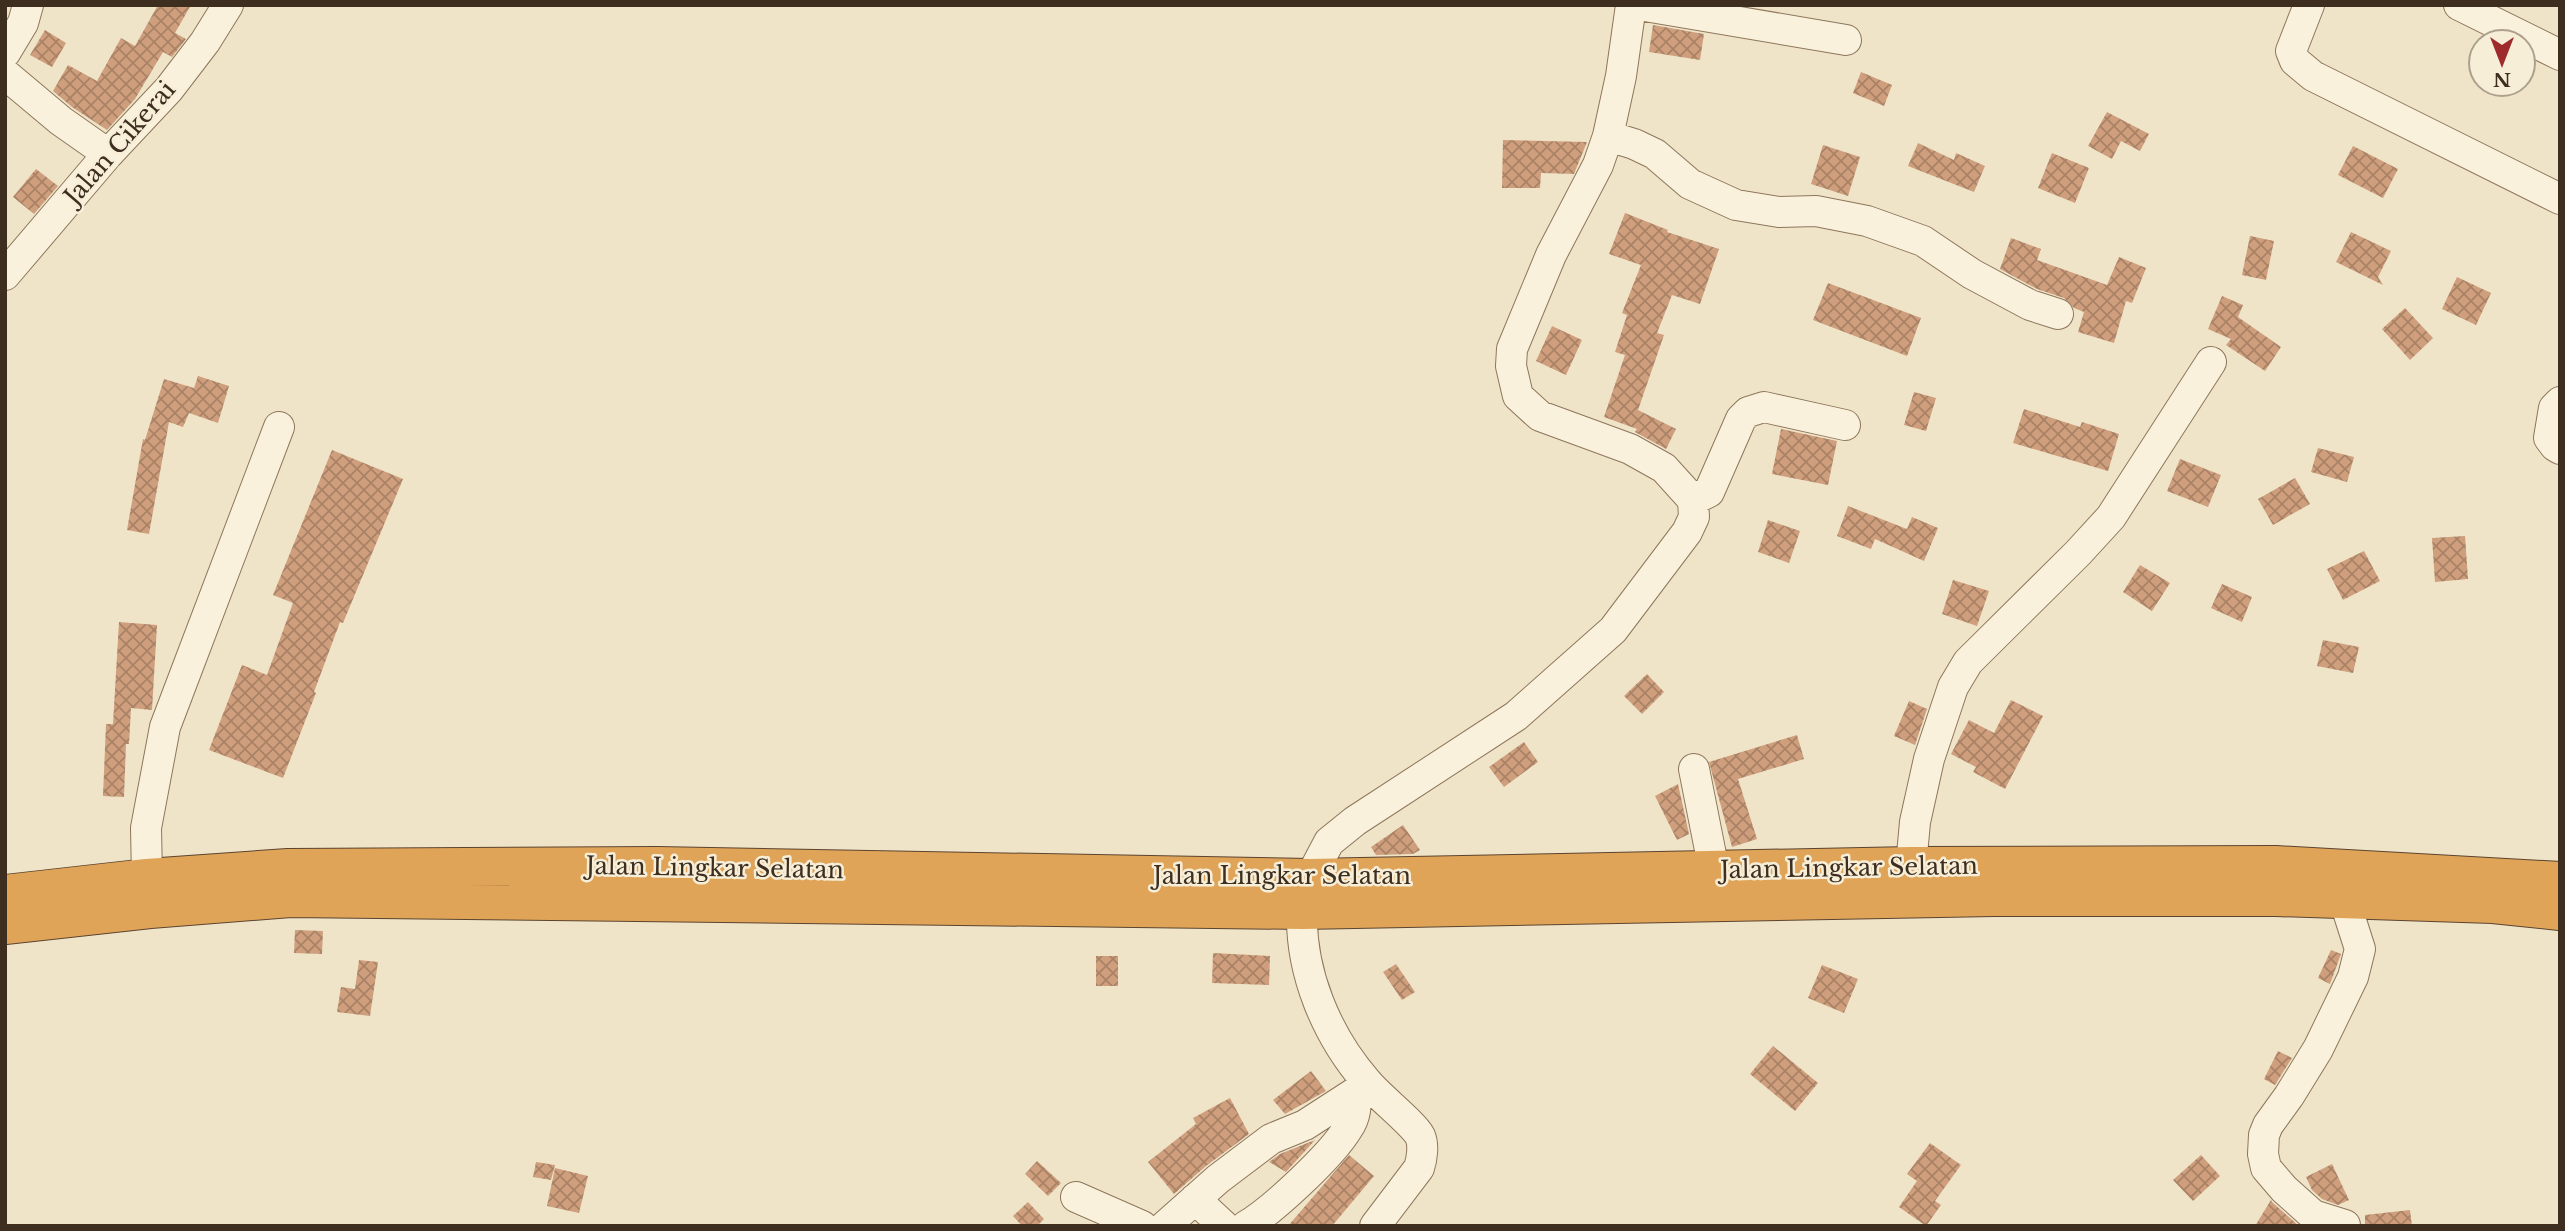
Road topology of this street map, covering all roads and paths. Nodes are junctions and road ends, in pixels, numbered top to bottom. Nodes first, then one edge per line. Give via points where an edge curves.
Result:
1 (28, 5) edge
2 (228, 5) edge
3 (1631, 5) edge
4 (1639, 5) edge
5 (2309, 5) edge
6 (2459, 5) edge
7 (1846, 40) dead end
8 (5, 53) edge
9 (2560, 55) edge
10 (5, 74) edge
11 (1608, 136) junction
12 (108, 154) junction
13 (2560, 199) edge
14 (5, 275) edge
15 (2058, 314) dead end
16 (2211, 362) dead end
17 (2560, 402) edge
18 (1845, 425) dead end
19 (279, 427) dead end
20 (2560, 449) edge
21 (1693, 500) junction
22 (1694, 769) dead end
23 (1910, 866) junction
24 (1714, 870) junction
25 (147, 878) junction
26 (2276, 881) junction
27 (2560, 881) edge
28 (5, 894) edge
29 (1306, 894) junction
30 (2344, 899) junction
31 (2560, 911) edge
32 (5, 925) edge
33 (1362, 1087) junction
34 (1076, 1197) dead end
35 (1195, 1199) junction
36 (2345, 1225) edge
37 (1142, 1226) edge
38 (1165, 1226) edge
39 (1224, 1226) edge
40 (1246, 1226) edge
41 (1376, 1226) edge

1 - 8 street
2 - 12 street, Jalan Cikerai via 169,89
3 - 11 street
4 - 7 street
5 - 13 street via 2291,51 2295,61 2313,76
6 - 9 street
10 - 12 street
11 - 15 street via 1655,154 1690,184 1736,205 1867,220 1923,241 1984,281
11 - 21 street via 1598,165 1550,255 1512,349 1514,383 1518,396 1540,416 1630,449 1664,468
12 - 14 street, Jalan Cikerai
16 - 23 street via 2111,517 1963,670 1929,759
17 - 20 street via 2554,408 2549,438
18 - 21 street via 1755,408 1741,419 1709,492
19 - 25 street via 165,727 146,828
21 - 29 street via 1694,517 1687,532 1613,630 1516,716 1329,842
22 - 24 street
23 - 24 highway, Jalan Lingkar Selatan
23 - 26 highway, Jalan Lingkar Selatan
24 - 29 highway, Jalan Lingkar Selatan
25 - 28 highway, Jalan Lingkar Selatan
25 - 29 highway, Jalan Lingkar Selatan via 288,868 630,866
26 - 27 highway, Jalan Lingkar Selatan
26 - 29 highway, Jalan Lingkar Selatan via 1994,897
26 - 30 highway, Jalan Lingkar Selatan
29 - 32 highway, Jalan Lingkar Selatan via 290,898
29 - 33 street via 1301,937 1314,990
30 - 31 highway, Jalan Lingkar Selatan
30 - 36 street via 2360,949 2353,977 2318,1049 2268,1125 2263,1154 2266,1168 2313,1215
33 - 35 street via 1305,1125 1271,1139
33 - 40 street via 1349,1128 1331,1150
33 - 41 street via 1419,1136 1421,1146 1419,1168
34 - 37 street
35 - 38 street
35 - 39 street

